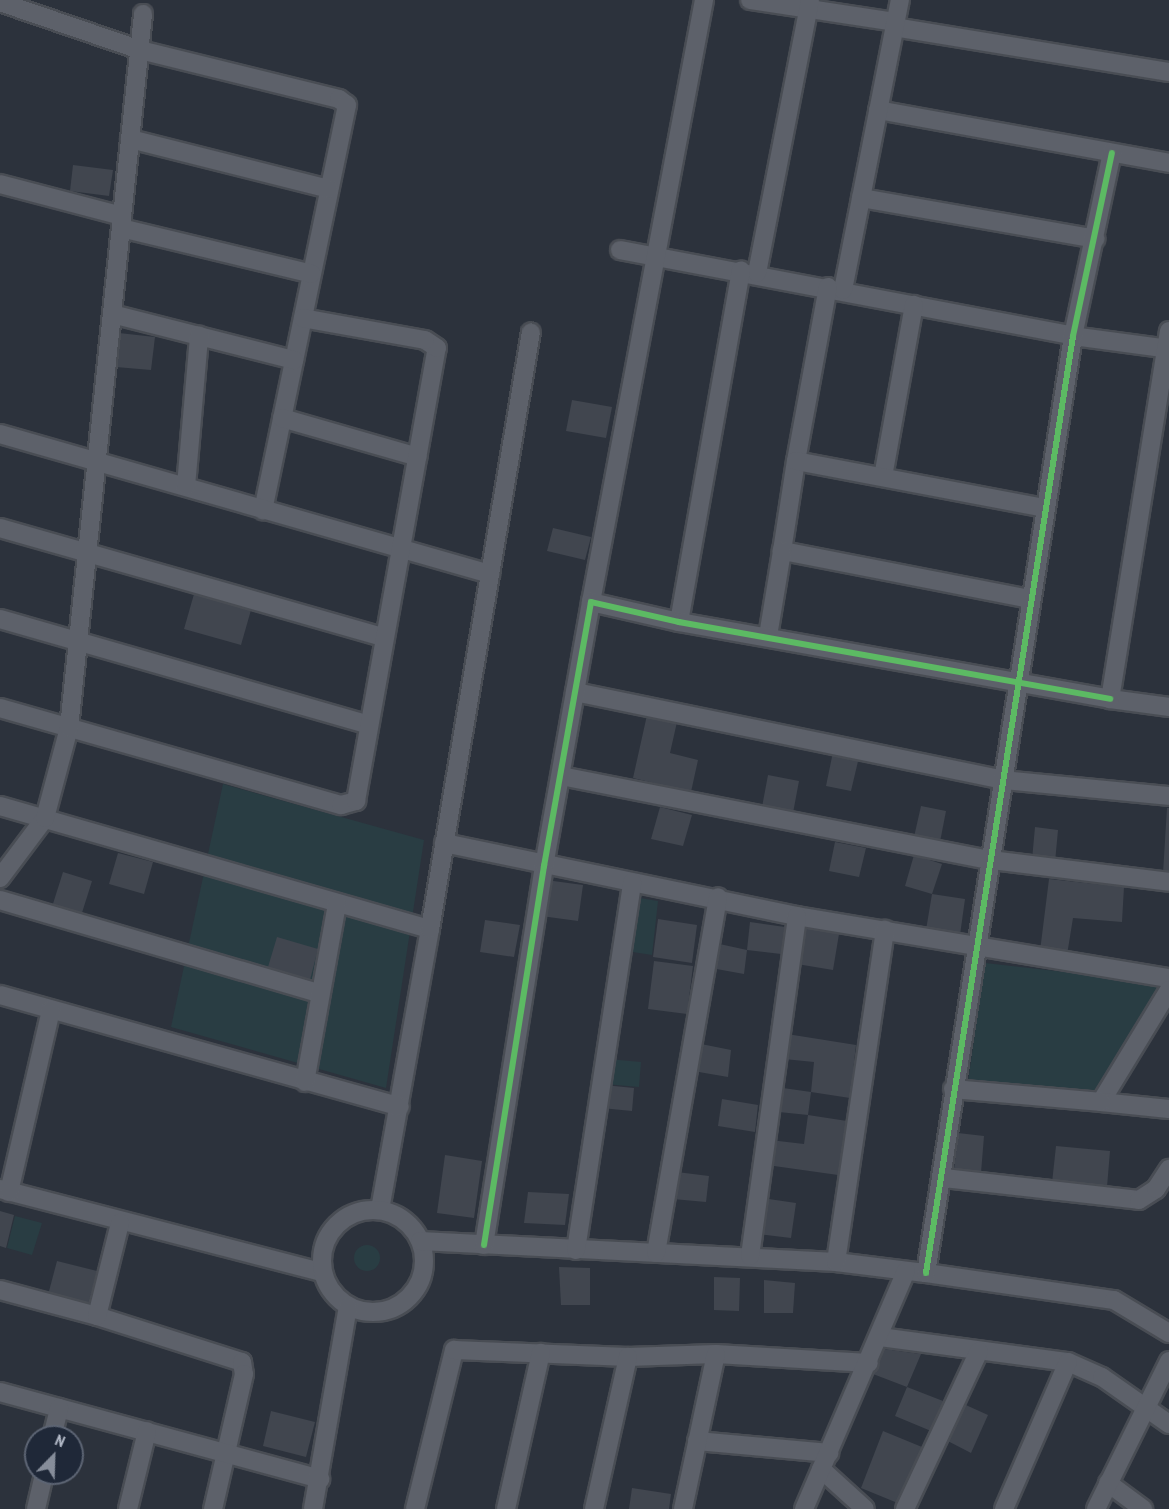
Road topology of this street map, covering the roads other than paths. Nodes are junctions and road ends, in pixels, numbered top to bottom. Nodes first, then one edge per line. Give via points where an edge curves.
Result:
1 (704, 0) edge
2 (750, 0) edge
3 (900, 0) edge
4 (0, 2) edge
5 (809, 5) edge
6 (143, 14) dead end
7 (895, 25) junction
8 (140, 50) junction
9 (1169, 72) edge
10 (878, 110) junction
11 (130, 139) junction
12 (1112, 153) junction
13 (1169, 163) edge
14 (0, 184) edge
15 (329, 189) junction
16 (861, 198) junction
17 (121, 222) junction
18 (1095, 239) junction
19 (620, 250) dead end
20 (654, 256) junction
21 (749, 272) junction
22 (312, 274) junction
23 (836, 289) junction
24 (914, 305) junction
25 (112, 314) junction
26 (303, 318) junction
27 (531, 332) dead end
28 (199, 336) junction
29 (1073, 336) junction
30 (1168, 342) edge
31 (294, 360) junction
32 (282, 418) junction
33 (0, 434) edge
34 (418, 457) junction
35 (97, 460) junction
36 (795, 461) junction
37 (883, 477) junction
38 (186, 486) junction
39 (1045, 508) junction
40 (264, 510) junction
41 (0, 528) edge
42 (87, 551) junction
43 (401, 551) junction
44 (782, 551) junction
45 (490, 574) junction
46 (1030, 599) junction
47 (591, 602) junction
48 (0, 619) edge
49 (679, 622) junction
50 (768, 636) junction
51 (385, 638) junction
52 (78, 641) junction
53 (1016, 685) junction
54 (575, 692) junction
55 (1110, 699) junction
56 (1169, 707) edge
57 (0, 708) edge
58 (369, 725) junction
59 (69, 728) junction
60 (561, 776) junction
61 (1003, 780) junction
62 (1169, 796) edge
63 (0, 806) edge
64 (45, 818) junction
65 (444, 843) junction
66 (991, 860) junction
67 (544, 866) junction
68 (0, 878) edge
69 (632, 882) junction
70 (1169, 882) edge
71 (718, 897) junction
72 (0, 900) edge
73 (337, 904) junction
74 (797, 916) junction
75 (430, 929) junction
76 (885, 930) junction
77 (976, 946) junction
78 (1169, 978) edge
79 (1169, 990) edge
80 (318, 993) junction
81 (0, 995) edge
82 (51, 1010) junction
83 (305, 1082) junction
84 (953, 1089) junction
85 (1101, 1102) junction
86 (400, 1107) junction
87 (1169, 1109) edge
88 (1169, 1169) edge
89 (944, 1178) junction
90 (5, 1191) edge
91 (380, 1210) junction
92 (120, 1223) junction
93 (420, 1241) junction
94 (484, 1245) junction
95 (576, 1250) junction
96 (656, 1252) junction
97 (750, 1256) junction
98 (836, 1262) junction
99 (906, 1271) junction
100 (322, 1272) junction
101 (926, 1273) junction
102 (0, 1290) edge
103 (348, 1307) junction
104 (97, 1316) junction
105 (1169, 1333) edge
106 (880, 1337) junction
107 (979, 1351) junction
108 (541, 1353) junction
109 (716, 1354) junction
110 (628, 1357) junction
111 (1169, 1361) edge
112 (1068, 1362) junction
113 (869, 1363) junction
114 (0, 1392) edge
115 (1144, 1406) junction
116 (59, 1408) junction
117 (1169, 1424) edge
118 (55, 1425) edge
119 (147, 1431) junction
120 (697, 1442) junction
121 (226, 1453) junction
122 (825, 1461) junction
123 (320, 1479) junction
124 (1108, 1483) junction
125 (41, 1485) edge
126 (36, 1509) edge
127 (128, 1509) edge
128 (213, 1509) edge
129 (313, 1509) edge
130 (415, 1509) edge
131 (506, 1509) edge
132 (594, 1509) edge
133 (683, 1509) edge
134 (804, 1509) edge
135 (866, 1509) edge
136 (905, 1509) edge
137 (1004, 1509) edge
138 (1096, 1509) edge
139 (1143, 1509) edge

1 - 20 street
2 - 5 street
3 - 7 street
4 - 8 street
5 - 7 street
5 - 21 street
6 - 8 street
7 - 9 street
7 - 10 street
8 - 11 street
8 - 15 street via 345,102 348,111
10 - 12 street
10 - 16 street
11 - 15 street
11 - 17 street
12 - 13 street
12 - 18 street
14 - 17 street
15 - 22 street
16 - 18 street
16 - 23 street
17 - 22 street
17 - 25 street
18 - 29 street
19 - 20 street
20 - 21 street
20 - 47 street
21 - 23 street
21 - 49 street
22 - 26 street
23 - 24 street
23 - 36 street
24 - 29 street
24 - 37 street
25 - 28 street
25 - 35 street
26 - 31 street
26 - 34 street via 435,344
27 - 45 street
28 - 31 street
28 - 38 street
29 - 30 street
29 - 39 street
30 - 55 street
31 - 32 street
32 - 34 street
32 - 40 street
33 - 35 street
34 - 43 street
35 - 38 street
35 - 42 street
36 - 37 street
36 - 44 street
37 - 39 street
38 - 40 street
39 - 46 street
40 - 43 street
41 - 42 street
42 - 51 street
42 - 52 street
43 - 45 street
43 - 51 street
44 - 46 street
44 - 50 street
45 - 65 street
46 - 53 street
47 - 49 street
47 - 54 street
48 - 52 street
49 - 50 street
50 - 53 street
51 - 58 street
52 - 58 street
52 - 59 street
53 - 55 street
53 - 61 street
54 - 60 street
54 - 61 street
55 - 56 street
57 - 59 street
58 - 59 street via 359,793 348,806
59 - 64 street
60 - 66 street
60 - 67 street
61 - 62 street
61 - 66 street
63 - 64 street
64 - 68 street
64 - 73 street
65 - 67 street
65 - 75 street
66 - 70 street
66 - 77 street
67 - 69 street
67 - 94 street
69 - 71 street
69 - 95 street
71 - 74 street
71 - 96 street
72 - 80 street
73 - 75 street
73 - 80 street
74 - 76 street
74 - 97 street
75 - 86 street
76 - 77 street
76 - 98 street
77 - 78 street
77 - 84 street
79 - 85 street
80 - 83 street
81 - 82 street
82 - 83 street
82 - 90 street
83 - 86 street
84 - 85 street
84 - 89 street
85 - 87 street
86 - 91 street
88 - 89 street via 1156,1189 1139,1200
89 - 101 street
90 - 92 street
91 - 93 street via 403,1220
91 - 100 street via 354,1214 332,1229 325,1241
92 - 100 street
92 - 104 street
93 - 94 street
93 - 103 street via 422,1277 403,1303 371,1313
94 - 95 street
95 - 96 street
96 - 97 street
97 - 98 street
98 - 99 street
99 - 101 street
99 - 106 street
100 - 103 street via 329,1289
101 - 105 street via 1114,1300
102 - 104 street
103 - 123 street
104 - 121 street via 242,1362 244,1374
106 - 107 street
106 - 113 street
107 - 112 street
107 - 136 street
108 - 110 street
108 - 130 street via 454,1350
108 - 131 street
109 - 110 street
109 - 113 street
109 - 120 street
110 - 132 street
111 - 115 street
112 - 115 street via 1102,1377
112 - 137 street
113 - 122 street
114 - 116 street
115 - 117 street
115 - 124 street
116 - 118 street
116 - 119 street
119 - 121 street
119 - 127 street
120 - 122 street
120 - 133 street
121 - 123 street
121 - 128 street
122 - 134 street
122 - 135 street
123 - 129 street
124 - 138 street
124 - 139 street
125 - 126 street

